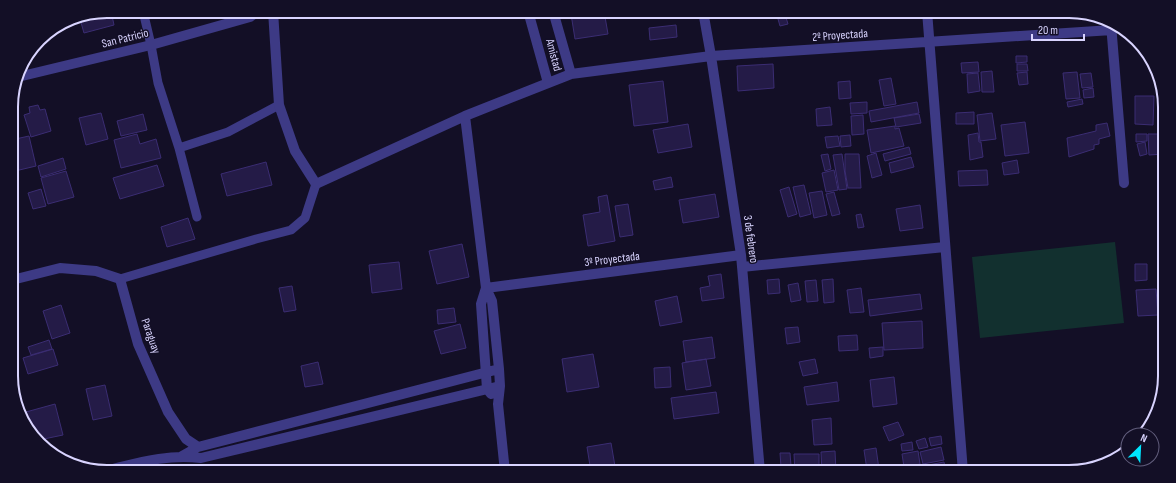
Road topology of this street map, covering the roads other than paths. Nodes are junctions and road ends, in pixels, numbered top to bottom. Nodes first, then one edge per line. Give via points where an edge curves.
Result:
1 (145, 18) edge
2 (246, 18) edge
3 (273, 18) edge
4 (530, 18) edge
5 (555, 18) edge
6 (704, 18) edge
7 (927, 18) edge
8 (1106, 26) edge
9 (1111, 29) edge
10 (929, 42) junction
11 (151, 45) junction
12 (711, 56) junction
13 (571, 74) junction
14 (24, 76) edge
15 (548, 83) junction
16 (279, 105) junction
17 (465, 116) junction
18 (179, 148) junction
19 (1124, 183) dead end
20 (316, 184) junction
21 (197, 217) dead end
22 (945, 247) junction
23 (741, 255) junction
24 (742, 267) junction
25 (18, 278) edge
26 (120, 279) junction
27 (486, 288) junction
28 (499, 369) junction
29 (486, 373) junction
30 (500, 386) junction
31 (487, 389) junction
32 (498, 404) junction
33 (198, 447) junction
34 (182, 456) junction
35 (130, 465) edge
36 (504, 465) edge
37 (759, 465) edge
38 (962, 465) edge

1 - 11 lane
2 - 11 street, San Patricio
3 - 16 street
4 - 15 street, Amistad
5 - 13 street, Amistad
6 - 12 street, 3 de febrero
7 - 10 street
8 - 10 street, 2º Proyectada
9 - 19 street
10 - 12 street, 2º Proyectada
10 - 22 street
11 - 14 street, San Patricio
11 - 18 lane via 158,83
12 - 13 street, 2º Proyectada
12 - 23 street, 3 de febrero
13 - 15 street, 2º Proyectada
15 - 17 street, 2º Proyectada
16 - 18 lane via 228,132
16 - 20 street via 295,151
17 - 20 street, 2º Proyectada
17 - 27 street
18 - 21 lane
20 - 26 lane via 305,218 291,230
22 - 24 street
22 - 38 street
23 - 24 street, 3 de febrero
23 - 27 street, 3º Proyectada
24 - 37 street, 3 de febrero
25 - 26 street via 60,268 96,271
26 - 33 street, Paraguay via 138,344 168,412 186,439
27 - 28 street via 492,301
27 - 29 street via 481,304
28 - 29 street
28 - 30 street
29 - 31 street
29 - 33 street
30 - 31 street
30 - 32 street
31 - 32 street
31 - 34 street via 201,458
32 - 36 street
33 - 34 street
34 - 35 street

